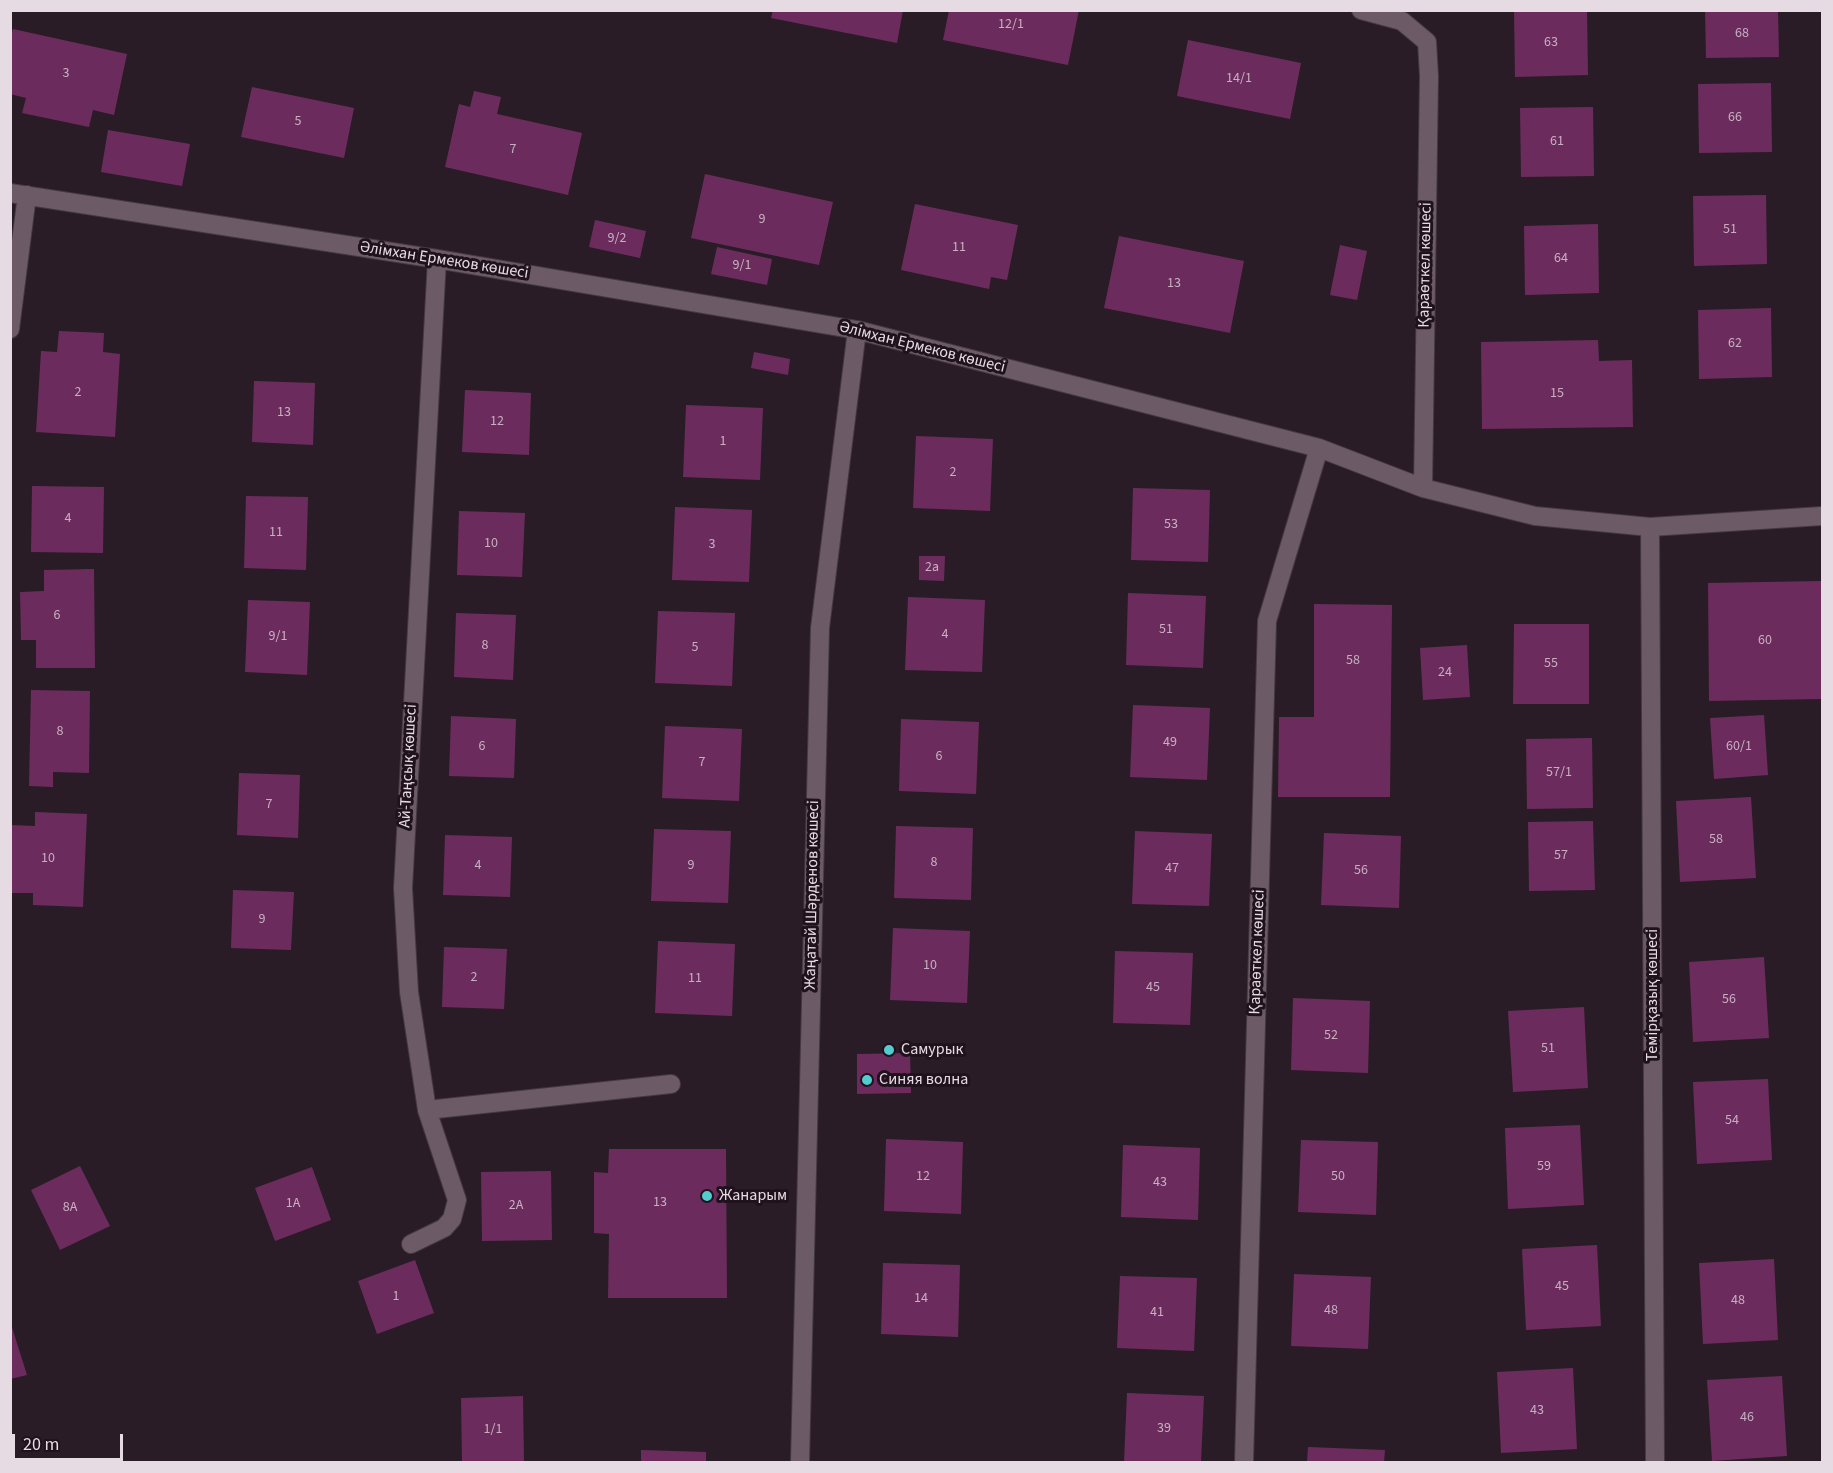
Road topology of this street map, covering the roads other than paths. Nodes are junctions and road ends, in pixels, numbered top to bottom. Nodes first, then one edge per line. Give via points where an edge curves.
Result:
1 (1361, 10) edge
2 (19, 194) edge
3 (437, 259) junction
4 (10, 329) edge
5 (857, 330) junction
6 (1319, 448) junction
7 (1423, 488) junction
8 (1822, 516) edge
9 (1650, 527) junction
10 (672, 1084) dead end
11 (428, 1110) junction
12 (411, 1244) dead end
13 (800, 1462) edge
14 (1244, 1462) edge
15 (1655, 1462) edge

1 - 7 street, Қараөткел көшесі via 1402,21 1427,42
2 - 3 street, Әлімхан Ермеков көшесі
2 - 4 street
3 - 5 street, Әлімхан Ермеков көшесі
3 - 11 street, Ай-Таңсық көшесі via 403,888 409,992
5 - 6 street, Әлімхан Ермеков көшесі
5 - 13 street, Жаңатай Шәрденов көшесі via 820,628
6 - 7 street, Әлімхан Ермеков көшесі
6 - 14 street, Қараөткел көшесі via 1267,621
7 - 9 street, Әлімхан Ермеков көшесі via 1535,516
8 - 9 street, Әлімхан Ермеков көшесі
9 - 15 street, Темірқазық көшесі
10 - 11 street
11 - 12 street, Ай-Таңсық көшесі via 457,1200 452,1219 444,1228

